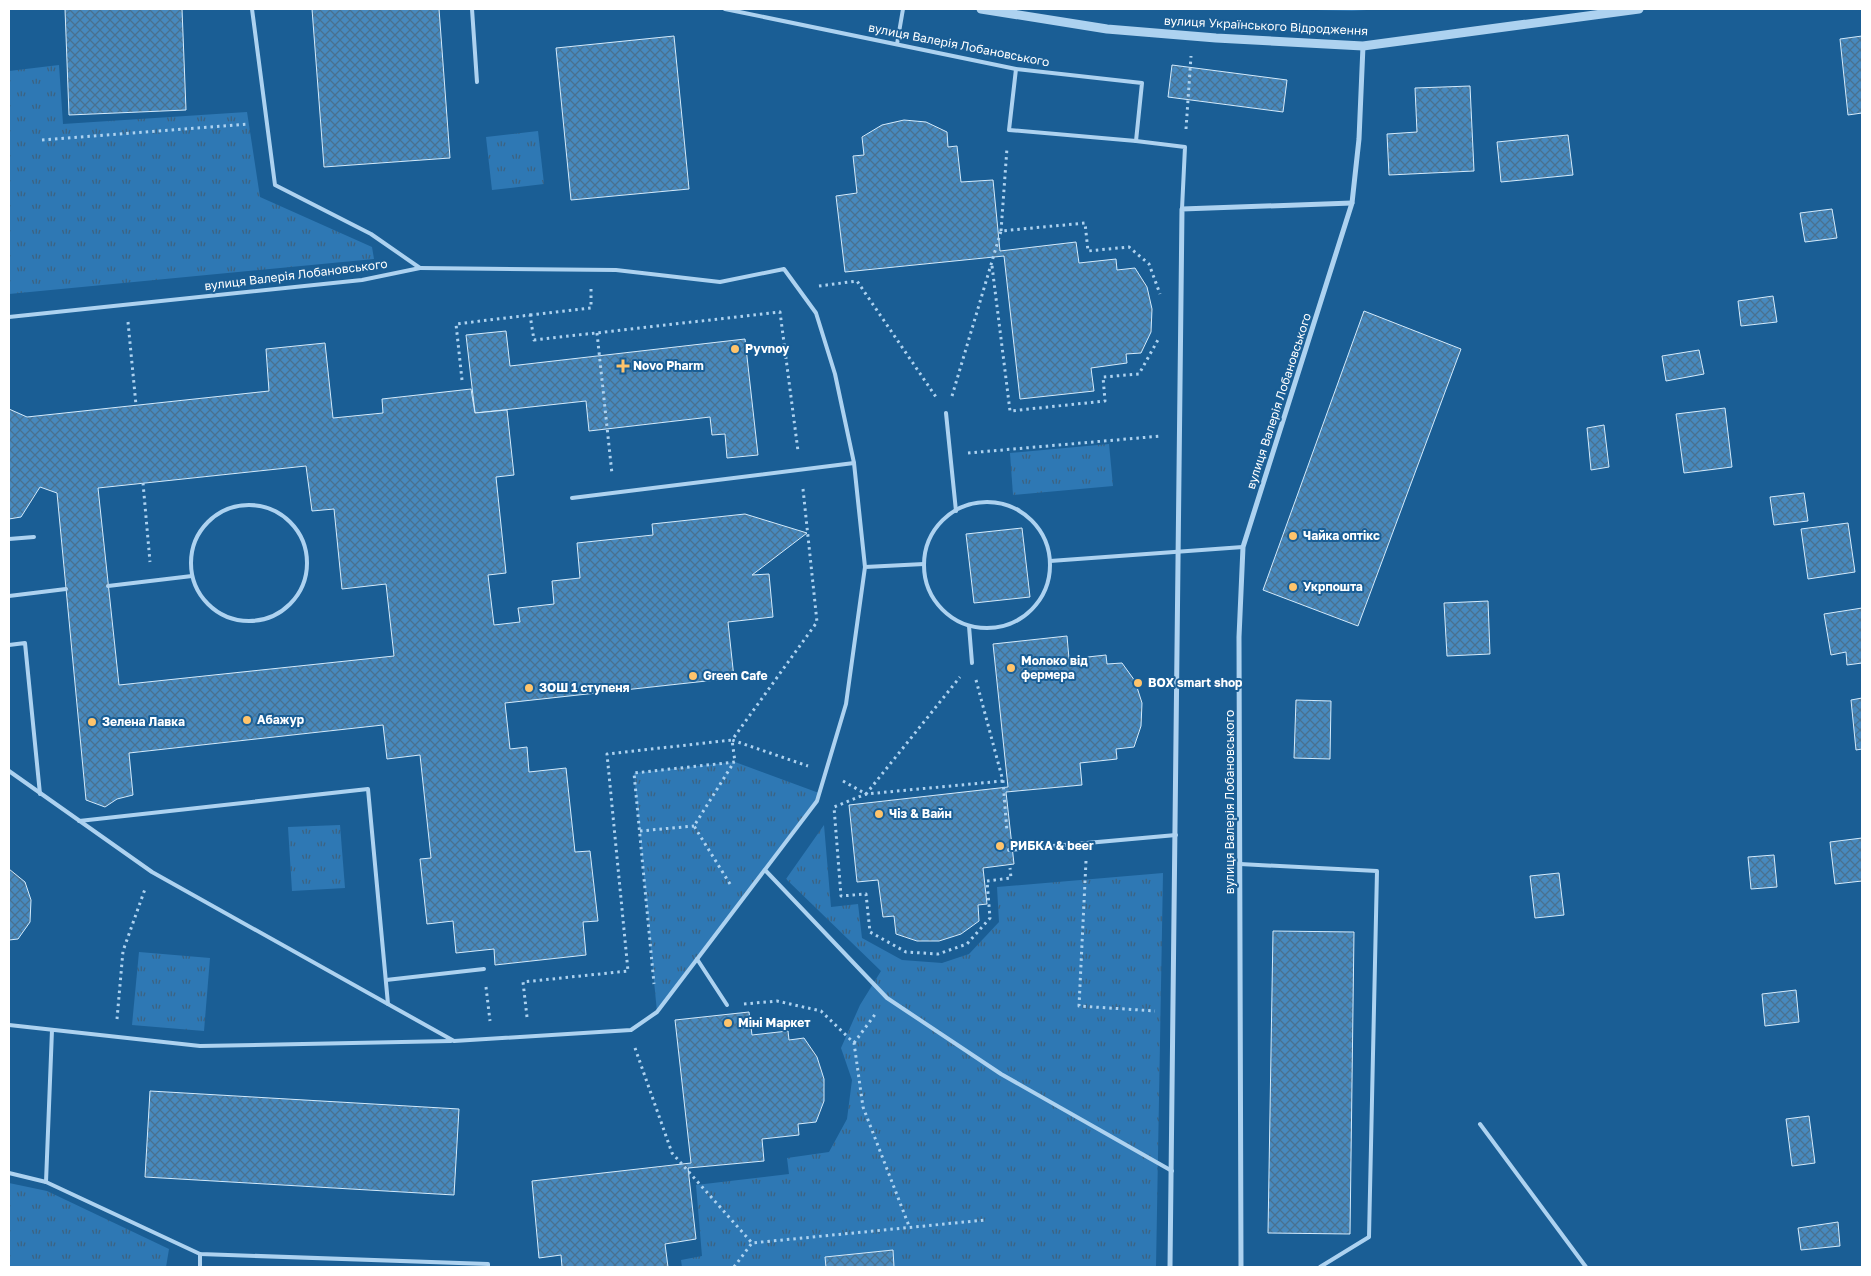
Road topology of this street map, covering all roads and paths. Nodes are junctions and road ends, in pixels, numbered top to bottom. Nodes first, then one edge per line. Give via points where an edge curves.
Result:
1 (252, 9) edge
2 (472, 9) edge
3 (725, 9) edge
4 (903, 9) edge
5 (981, 9) edge
6 (1639, 9) edge
7 (1192, 36) junction
8 (897, 44) junction
9 (1363, 46) junction
10 (1016, 68) junction
11 (477, 82) dead end
12 (266, 122) junction
13 (1009, 130) junction
14 (42, 140) dead end
15 (1136, 141) junction
16 (1185, 147) junction
17 (1352, 203) junction
18 (1182, 209) junction
19 (1001, 231) junction
20 (992, 266) junction
21 (420, 268) junction
22 (798, 288) junction
23 (1161, 296) dead end
24 (127, 304) junction
25 (591, 308) dead end
26 (530, 315) junction
27 (9, 317) edge
28 (597, 333) junction
29 (1162, 333) dead end
30 (462, 380) dead end
31 (136, 405) dead end
32 (946, 413) junction
33 (1181, 434) junction
34 (950, 455) junction
35 (854, 463) junction
36 (801, 470) junction
37 (143, 483) dead end
38 (614, 493) junction
39 (572, 498) dead end
40 (956, 511) junction
41 (34, 537) dead end
42 (9, 539) edge
43 (1243, 547) junction
44 (1180, 552) junction
45 (1050, 561) junction
46 (924, 564) junction
47 (865, 567) junction
48 (192, 576) junction
49 (152, 580) junction
50 (108, 586) dead end
51 (66, 590) dead end
52 (9, 596) edge
53 (969, 626) junction
54 (9, 645) edge
55 (972, 663) junction
56 (732, 740) junction
57 (735, 762) junction
58 (9, 771) edge
59 (825, 771) junction
60 (1003, 781) junction
61 (40, 794) junction
62 (866, 794) junction
63 (79, 821) junction
64 (694, 826) junction
65 (640, 831) junction
66 (1176, 835) junction
67 (1086, 843) junction
68 (1009, 850) junction
69 (1240, 864) junction
70 (765, 870) junction
71 (152, 872) junction
72 (740, 902) junction
73 (697, 959) junction
74 (484, 969) joint
75 (386, 980) junction
76 (887, 998) junction
77 (388, 1004) junction
78 (727, 1006) joint
79 (657, 1012) junction
80 (1174, 1012) junction
81 (9, 1025) edge
82 (52, 1030) junction
83 (631, 1030) junction
84 (528, 1036) junction
85 (115, 1037) junction
86 (491, 1039) junction
87 (454, 1041) junction
88 (854, 1043) junction
89 (1480, 1124) dead end
90 (1172, 1171) junction
91 (9, 1173) edge
92 (46, 1182) junction
93 (985, 1220) dead end
94 (909, 1226) junction
95 (752, 1243) junction
96 (200, 1254) junction
97 (200, 1267) edge
98 (488, 1267) edge
99 (734, 1267) edge
100 (1170, 1267) edge
101 (1241, 1267) edge
102 (1320, 1267) edge
103 (1586, 1267) edge

1 - 12 lane, вулиця Валерія Лобановського
2 - 11 lane
3 - 8 lane, вулиця Валерія Лобановського
4 - 8 lane
5 - 7 street, вулиця Українського Відродження via 1107,29
6 - 9 street, вулиця Українського Відродження
7 - 9 street, вулиця Українського Відродження
7 - 16 path
8 - 10 lane, вулиця Валерія Лобановського
9 - 17 street, вулиця Валерія Лобановського via 1359,139
10 - 13 lane
10 - 15 lane, вулиця Валерія Лобановського via 1142,83
12 - 14 path
12 - 21 lane, вулиця Валерія Лобановського via 275,185 371,234
13 - 15 lane
13 - 19 path
15 - 16 lane
16 - 18 lane
17 - 18 street
17 - 43 street, вулиця Валерія Лобановського
18 - 33 street
19 - 20 path
19 - 23 path via 1085,223 1088,251 1129,247 1149,264
20 - 29 path via 1010,411 1105,401 1103,376 1139,374
20 - 32 path
21 - 22 lane via 616,270 720,282 784,269
21 - 24 lane, вулиця Валерія Лобановського via 362,280
22 - 32 path via 857,281
22 - 35 lane via 816,313 835,374
24 - 27 lane, вулиця Валерія Лобановського
24 - 31 path
25 - 26 path
26 - 28 path via 534,340
26 - 30 path via 456,324
28 - 36 path via 780,312
28 - 38 path
32 - 34 lane
33 - 34 path
33 - 44 street
34 - 40 lane
35 - 36 lane
35 - 47 lane
36 - 38 lane
36 - 56 path via 817,622
37 - 49 path
38 - 39 lane
40 - 45 lane via 982,503 997,503 1017,510 1034,523 1045,541
40 - 46 lane via 939,524 928,543
41 - 42 lane
43 - 44 lane
43 - 69 street, вулиця Валерія Лобановського via 1239,637
44 - 45 lane
44 - 66 street
45 - 53 lane via 1048,582 1040,600 1026,615 1008,625 989,628
46 - 47 lane
46 - 53 lane via 927,584 936,602 950,617
47 - 59 lane via 846,704
48 - 48 lane via 191,557 196,539 207,523 222,512 240,506 259,506 277,512 292,523 302,539 307,558 306,577 298,595 285,609 268,618 248,622 212,609 199,594
48 - 49 lane
49 - 50 lane
51 - 52 lane
53 - 55 lane
54 - 61 lane via 25,643
55 - 60 path
55 - 62 path
56 - 57 path
56 - 59 path
56 - 84 path via 607,754 628,970 523,982
57 - 64 path
57 - 65 path via 634,772
58 - 61 lane
59 - 62 path
59 - 70 lane via 817,801
60 - 62 path
60 - 68 path
61 - 63 lane
62 - 68 path via 834,807 841,896 866,894 870,932 906,952 938,954 967,944 990,918 987,881 1011,878
63 - 71 lane
63 - 75 lane via 368,788
64 - 65 path
64 - 72 path
65 - 79 path
66 - 67 lane
66 - 80 street
67 - 68 lane
67 - 80 path via 1079,1006
69 - 101 street, вулиця Валерія Лобановського
69 - 102 lane via 1378,871 1368,1236
70 - 72 lane
70 - 76 lane
71 - 77 lane
71 - 85 path via 123,950
72 - 73 lane
73 - 78 lane
73 - 79 lane
74 - 75 lane
74 - 86 path
75 - 77 lane
76 - 88 path
76 - 90 lane via 1001,1074
77 - 87 lane
78 - 88 path via 777,1001 821,1011
79 - 83 lane
80 - 90 street
81 - 82 lane
82 - 85 lane
82 - 92 lane
83 - 84 lane
83 - 95 path via 672,1154
84 - 86 lane
85 - 87 lane via 200,1046
86 - 87 lane
88 - 94 path via 863,1107
89 - 103 lane
90 - 100 street
91 - 92 lane
92 - 96 lane
93 - 94 path
94 - 95 path
95 - 99 path
96 - 97 lane
96 - 98 lane via 488,1264

